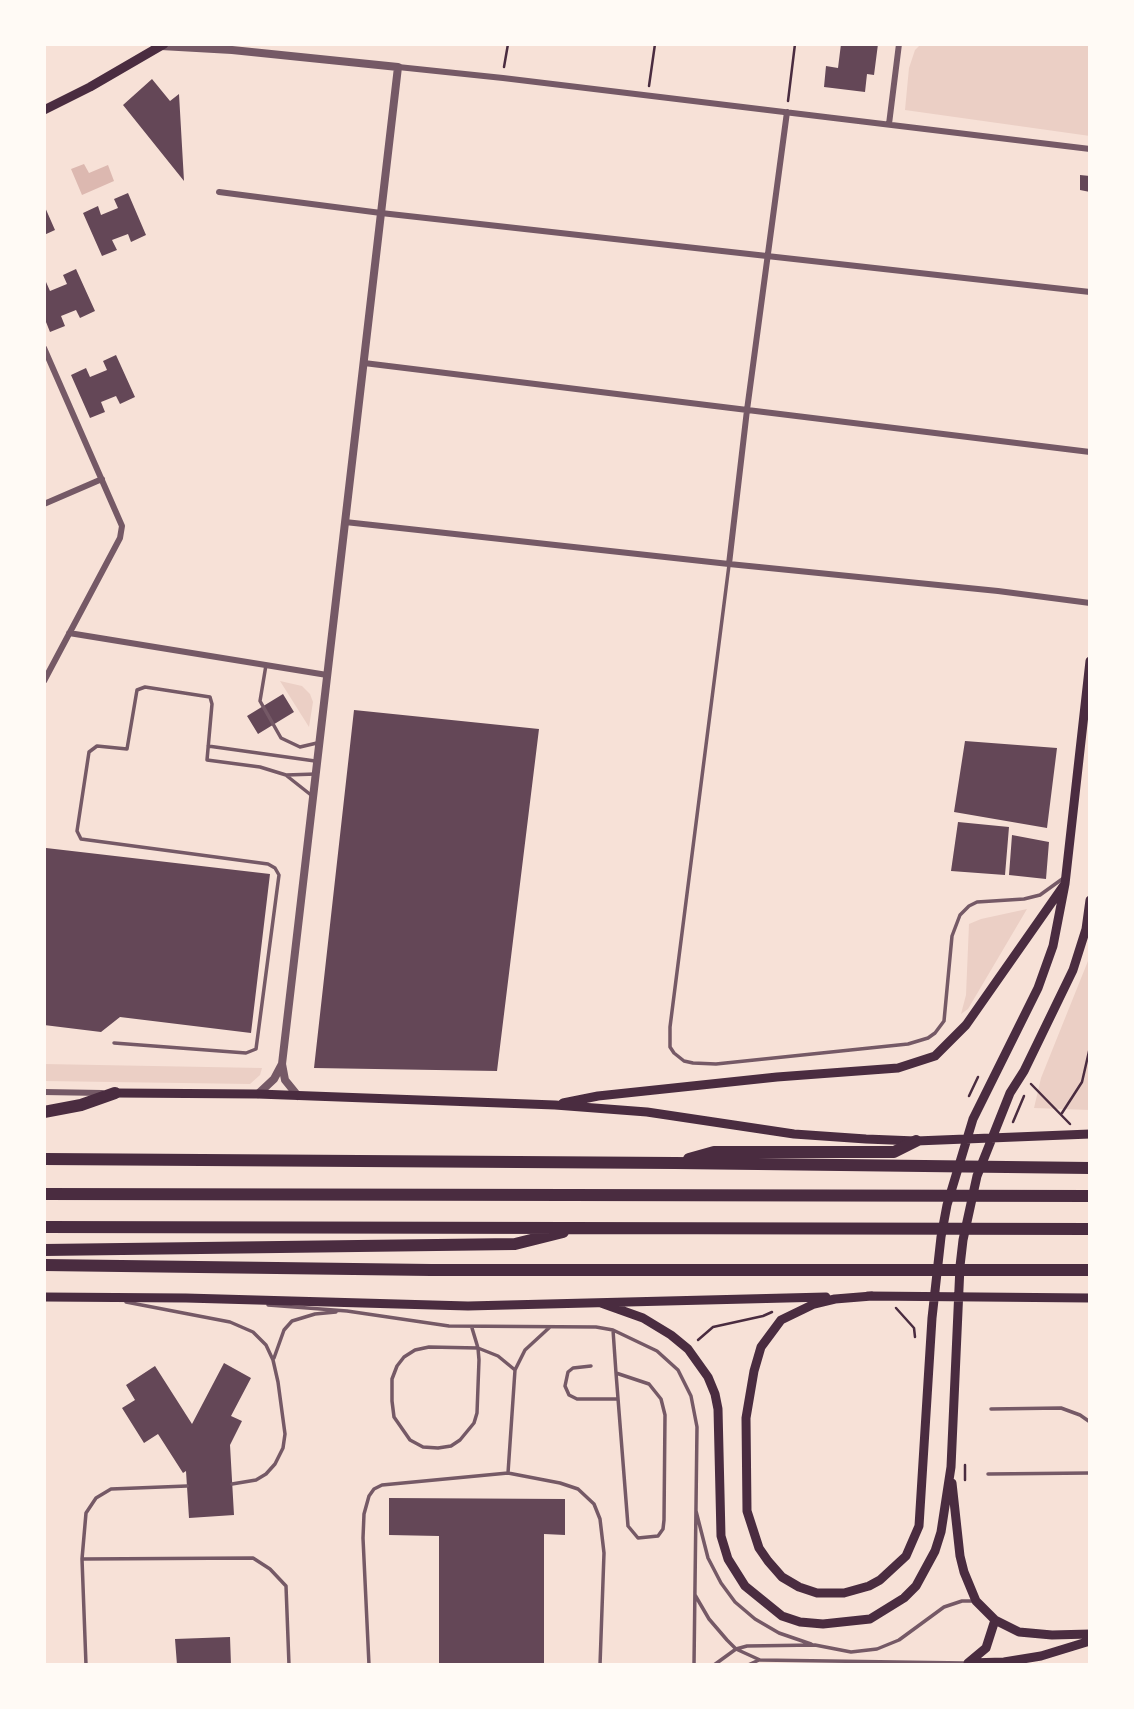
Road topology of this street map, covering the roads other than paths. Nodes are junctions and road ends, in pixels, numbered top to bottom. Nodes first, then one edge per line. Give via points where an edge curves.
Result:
1 (223, 44) edge
2 (899, 44) edge
3 (905, 44) edge
4 (163, 45) edge
5 (232, 50) junction
6 (897, 58) junction
7 (398, 67) junction
8 (44, 110) edge
9 (787, 112) junction
10 (889, 124) junction
11 (1090, 149) edge
12 (219, 192) dead end
13 (381, 213) junction
14 (768, 256) junction
15 (1090, 292) edge
16 (44, 348) edge
17 (363, 363) junction
18 (747, 410) junction
19 (1090, 452) edge
20 (103, 479) junction
21 (44, 504) edge
22 (345, 522) junction
23 (729, 565) junction
24 (1090, 603) edge
25 (69, 633) junction
26 (1090, 661) edge
27 (266, 665) junction
28 (327, 675) junction
29 (44, 681) edge
30 (320, 743) junction
31 (208, 746) junction
32 (317, 761) junction
33 (316, 774) junction
34 (286, 775) junction
35 (313, 796) junction
36 (1066, 880) junction
37 (1090, 900) edge
38 (114, 1043) dead end
39 (282, 1063) junction
40 (44, 1092) edge
41 (115, 1093) junction
42 (258, 1094) junction
43 (298, 1096) junction
44 (555, 1105) junction
45 (44, 1112) edge
46 (1087, 1134) edge
47 (916, 1141) junction
48 (44, 1159) edge
49 (675, 1163) junction
50 (1090, 1168) edge
51 (44, 1194) edge
52 (1090, 1196) edge
53 (44, 1227) edge
54 (585, 1227) junction
55 (1090, 1231) edge
56 (44, 1250) edge
57 (44, 1265) edge
58 (1090, 1270) edge
59 (872, 1296) junction
60 (44, 1297) edge
61 (93, 1298) junction
62 (186, 1298) junction
63 (1090, 1298) edge
64 (601, 1303) junction
65 (347, 1311) junction
66 (551, 1326) junction
67 (472, 1327) junction
68 (613, 1330) junction
69 (478, 1348) junction
70 (273, 1360) junction
71 (591, 1366) dead end
72 (515, 1370) junction
73 (617, 1373) junction
74 (618, 1399) junction
75 (991, 1409) dead end
76 (1090, 1423) edge
77 (951, 1467) junction
78 (508, 1473) junction
79 (1090, 1473) edge
80 (988, 1474) dead end
81 (232, 1484) dead end
82 (187, 1486) dead end
83 (695, 1506) junction
84 (82, 1559) junction
85 (694, 1593) junction
86 (976, 1601) junction
87 (995, 1620) junction
88 (1090, 1634) edge
89 (1090, 1641) edge
90 (815, 1645) junction
91 (736, 1649) junction
92 (760, 1660) junction
93 (968, 1663) junction
94 (86, 1665) edge
95 (289, 1665) edge
96 (369, 1665) edge
97 (600, 1665) edge
98 (694, 1665) edge
99 (714, 1665) edge
100 (748, 1665) edge

1 - 5 street
2 - 6 street
3 - 6 street
4 - 5 street
4 - 8 main road
5 - 7 street
6 - 10 street
7 - 9 street
7 - 13 street
9 - 10 street
9 - 14 street
10 - 11 street
12 - 13 street
13 - 14 street
13 - 17 street
14 - 15 street
14 - 18 street
16 - 20 street
17 - 18 street
17 - 22 street
18 - 19 street
18 - 23 street
20 - 21 street
20 - 25 street via 122,534
22 - 23 street
22 - 28 street
23 - 24 street
23 - 36 lane via 673,999 670,1047 684,1061 708,1064 908,1044 928,1038 944,1021 952,936 960,915 976,902 1024,899
25 - 27 street
25 - 29 street
26 - 36 main road
27 - 28 street
27 - 30 lane via 260,701 281,737 300,747
28 - 30 street
30 - 32 street
31 - 32 lane
31 - 34 lane via 207,760
31 - 38 lane via 210,697 137,690 127,749 97,746 89,752 77,831 81,839 275,868 279,875 256,1049 246,1053
32 - 33 street
33 - 34 lane
33 - 35 street
34 - 35 lane
35 - 39 street
36 - 44 main road via 966,1025 935,1056 898,1068 598,1096
36 - 59 main road via 1054,946 973,1119 947,1205 932,1318 919,1526 906,1556 880,1580 830,1594 799,1587 782,1577 759,1548 747,1511 746,1418 761,1347 781,1320 835,1298
37 - 77 main road via 1073,970 1010,1093 974,1188 963,1240 956,1320
39 - 42 street
39 - 43 street via 285,1080
40 - 41 street
41 - 42 main road
41 - 45 highway
42 - 43 main road
43 - 44 main road
44 - 47 main road via 647,1112 794,1134
46 - 47 main road
47 - 49 highway via 894,1152 714,1152
48 - 49 highway
49 - 50 highway
51 - 52 highway
53 - 54 highway
54 - 55 highway
54 - 56 highway via 515,1244
57 - 58 highway
59 - 63 main road
59 - 64 main road
60 - 61 main road
61 - 62 main road
61 - 70 lane via 216,1318 243,1327 260,1338
62 - 64 main road via 468,1306
62 - 65 lane
64 - 77 main road via 658,1326 688,1349 708,1377 718,1409 719,1520 728,1559 745,1586 782,1616 800,1622 854,1623 870,1619 904,1598 935,1551
65 - 67 lane
65 - 70 lane via 294,1320 284,1330
66 - 67 lane
66 - 68 lane
66 - 72 lane via 524,1350
67 - 69 lane
68 - 73 lane
68 - 83 lane via 657,1352 678,1370 691,1396 696,1427
69 - 69 lane via 477,1413 468,1432 451,1446 438,1448 410,1440 394,1417 392,1401 392,1379 404,1356 429,1347
69 - 72 lane
70 - 81 lane via 284,1419 283,1448 266,1474
71 - 74 lane via 568,1371 565,1387 569,1395
72 - 78 lane
73 - 74 lane
73 - 74 lane via 649,1384 662,1399 664,1520 658,1536 638,1538 628,1526
75 - 76 lane via 1061,1408
77 - 86 main road via 957,1540
78 - 96 lane via 374,1489 363,1514
78 - 97 lane via 578,1489 594,1504 604,1553
79 - 80 lane
82 - 84 lane via 111,1489 96,1498 86,1513
83 - 85 lane
83 - 90 lane via 708,1558 735,1602 779,1633
84 - 94 lane
84 - 95 lane via 253,1558 286,1586
85 - 91 lane via 709,1619
85 - 98 lane
86 - 87 main road
86 - 90 lane via 944,1608 899,1640 877,1648 851,1651
87 - 88 main road via 1019,1632
87 - 93 main road via 986,1648
89 - 93 main road via 1028,1658
90 - 91 lane
91 - 92 lane
91 - 99 lane
92 - 93 lane
92 - 100 lane

